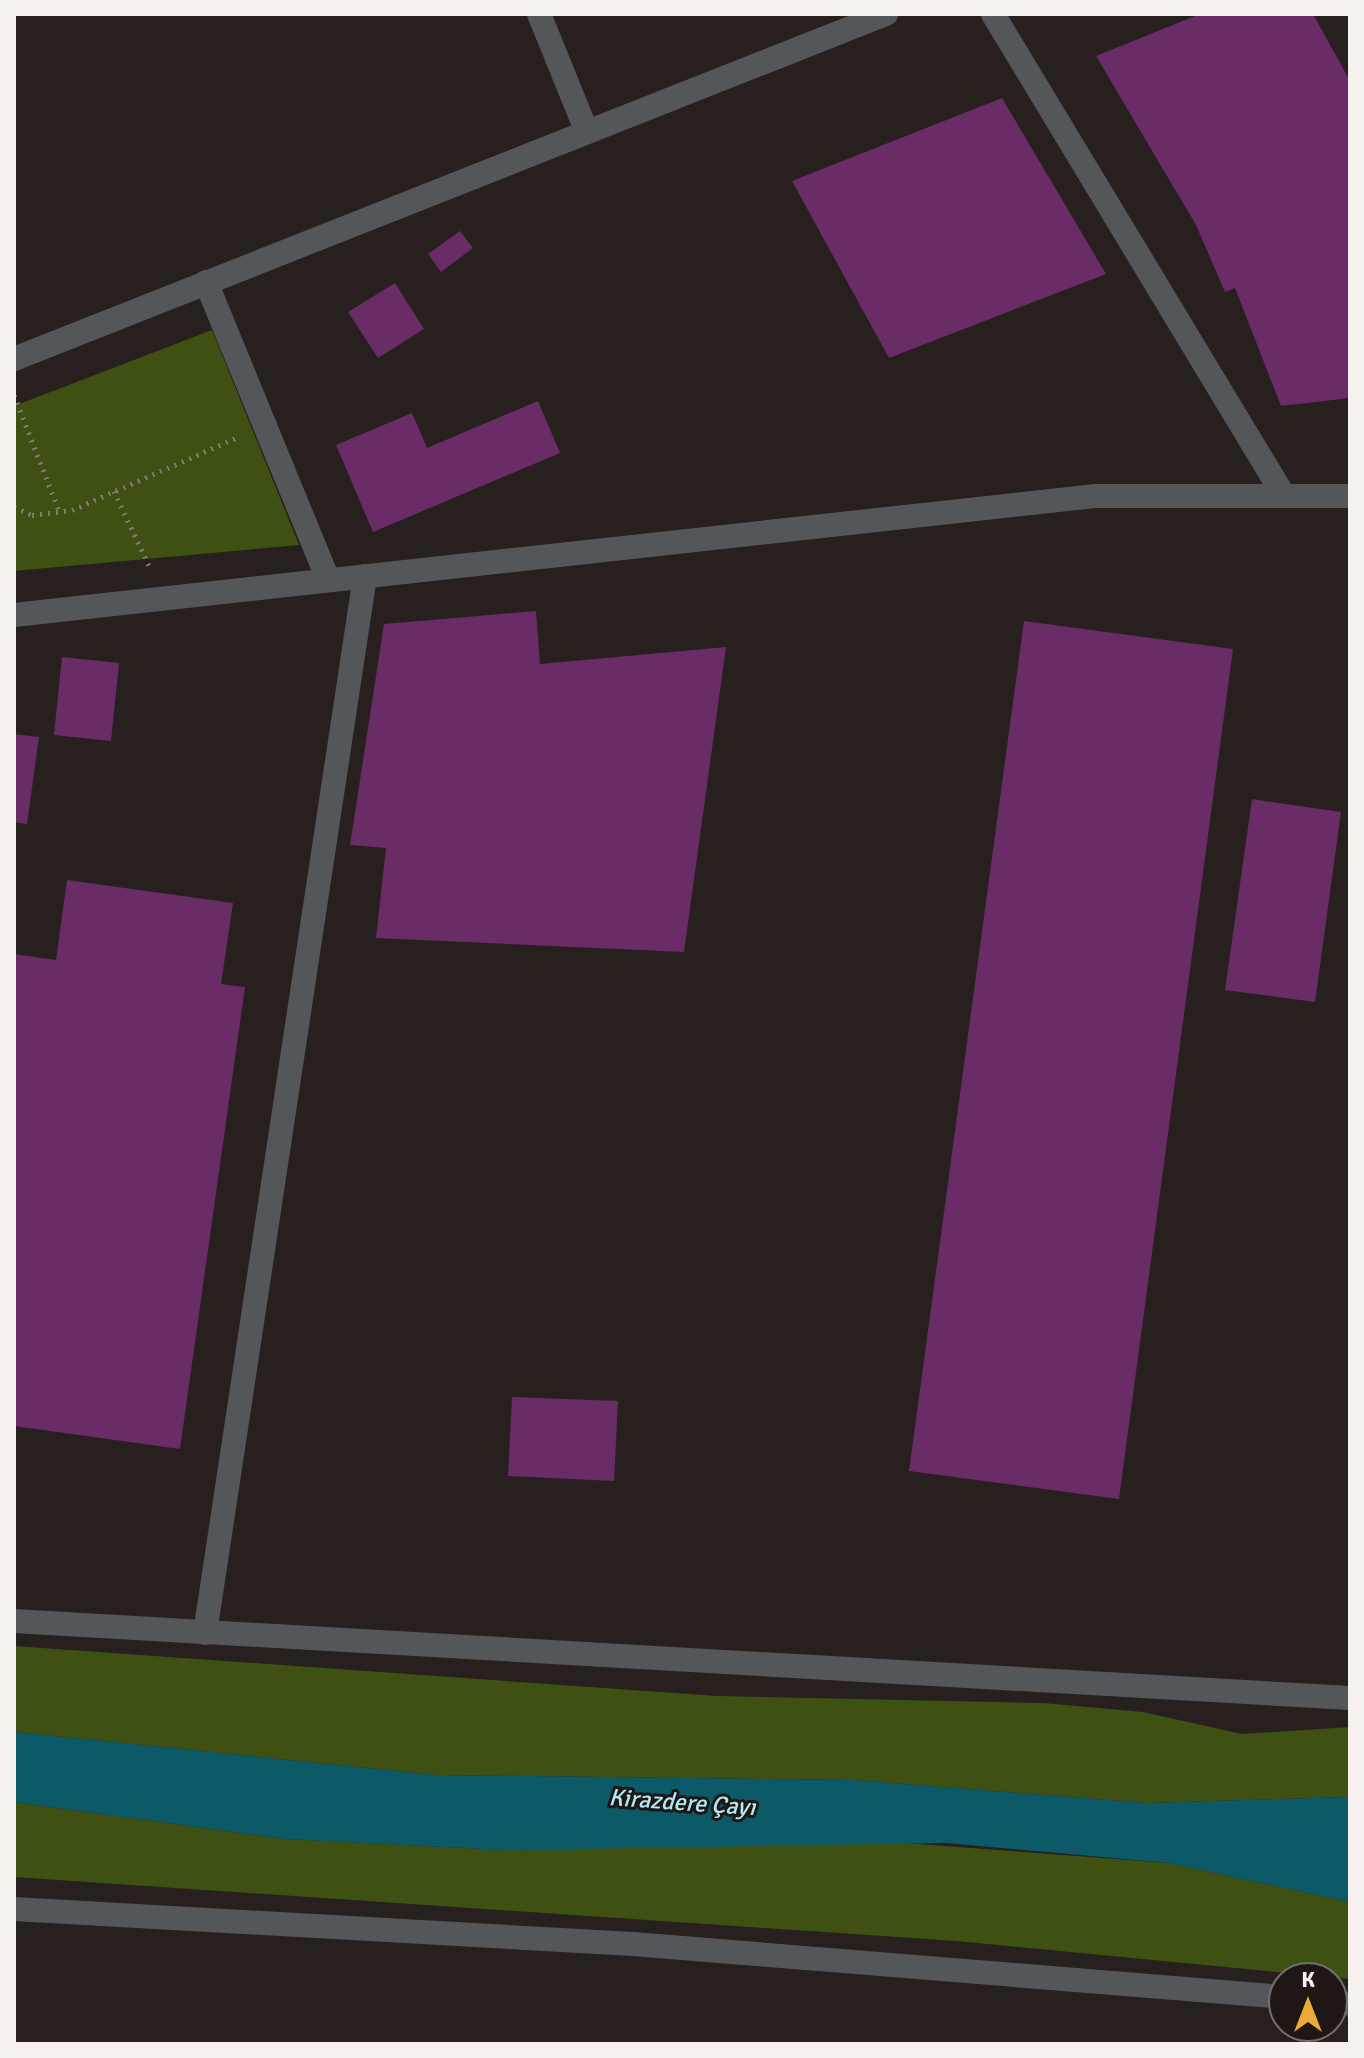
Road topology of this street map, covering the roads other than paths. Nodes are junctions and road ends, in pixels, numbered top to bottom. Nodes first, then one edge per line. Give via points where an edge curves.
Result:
1 (539, 14) edge
2 (886, 14) edge
3 (993, 14) edge
4 (586, 130) junction
5 (206, 282) junction
6 (14, 359) edge
7 (1284, 496) junction
8 (1350, 496) edge
9 (365, 576) junction
10 (328, 580) junction
11 (14, 615) edge
12 (14, 1621) edge
13 (205, 1633) junction
14 (1350, 1698) edge
15 (14, 1909) edge
16 (1268, 1996) edge

1 - 4 street
2 - 4 street
3 - 7 street
4 - 5 street
5 - 6 street
5 - 10 street
7 - 8 street
7 - 9 street via 1095,496
9 - 10 street
9 - 13 street
10 - 11 street
12 - 13 street
13 - 14 street
15 - 16 street via 633,1944

